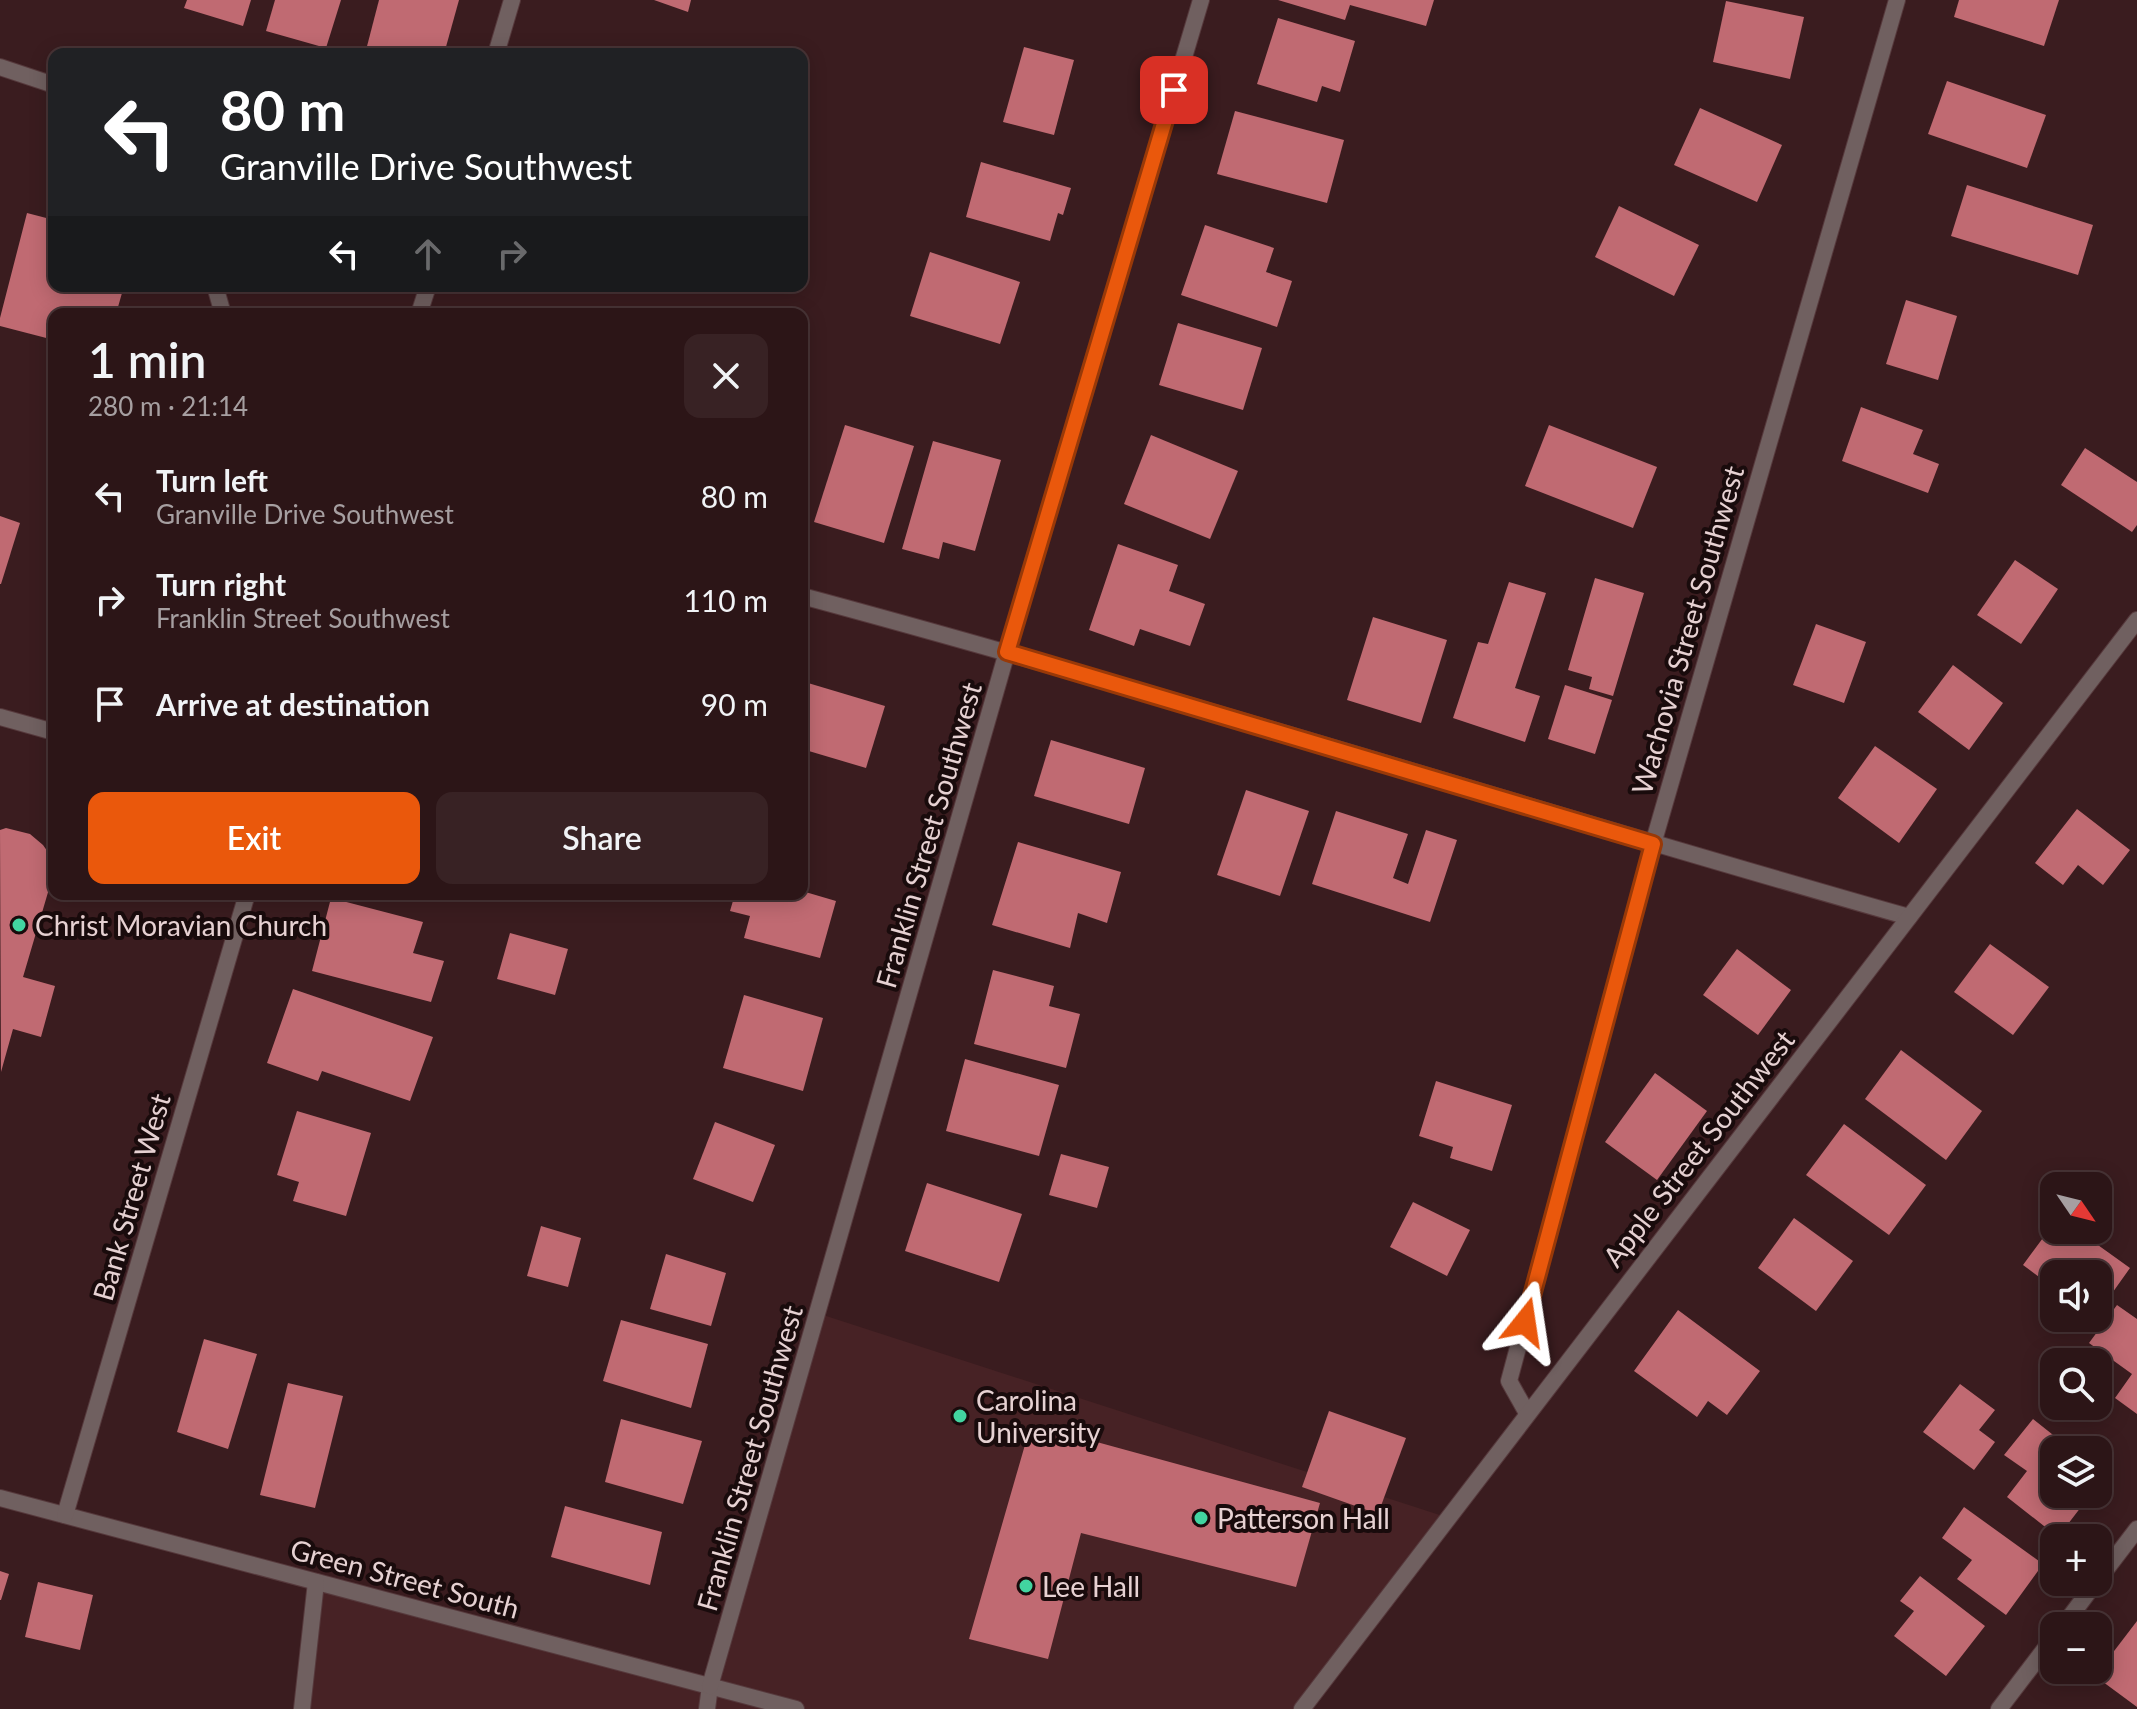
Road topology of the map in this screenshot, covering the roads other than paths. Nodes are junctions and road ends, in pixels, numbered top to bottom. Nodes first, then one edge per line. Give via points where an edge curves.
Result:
1 (512, 0) edge
2 (1201, 0) edge
3 (1897, 0) edge
4 (498, 48) edge
5 (0, 67) edge
6 (48, 83) edge
7 (808, 598) edge
8 (2137, 620) edge
9 (1007, 652) junction
10 (0, 717) edge
11 (48, 730) edge
12 (1653, 844) junction
13 (245, 900) edge
14 (1909, 917) junction
15 (1527, 1413) junction
16 (0, 1498) edge
17 (65, 1515) junction
18 (2137, 1529) edge
19 (2112, 1562) edge
20 (316, 1582) junction
21 (2086, 1596) edge
22 (2074, 1612) edge
23 (2040, 1655) edge
24 (710, 1686) junction
25 (302, 1709) edge
26 (707, 1709) edge
27 (796, 1709) edge
28 (1302, 1709) edge
29 (1999, 1709) edge

1 - 4 street
2 - 9 street, Franklin Street Southwest
3 - 12 street, Wachovia Street Southwest
5 - 6 street
7 - 9 street
8 - 14 street, Apple Street Southwest
9 - 12 street
9 - 24 street, Franklin Street Southwest
10 - 11 street
12 - 14 street
12 - 15 street, Wachovia Street Southwest via 1509,1381
13 - 17 street, Bank Street West
14 - 15 street, Apple Street Southwest
15 - 28 street, Apple Street Southwest
16 - 17 street, Green Street South
17 - 20 street, Green Street South
18 - 19 street
20 - 24 street, Green Street South
20 - 25 street
21 - 22 street
23 - 29 street
24 - 26 street, Franklin Street Southwest
24 - 27 street, Green Street South

